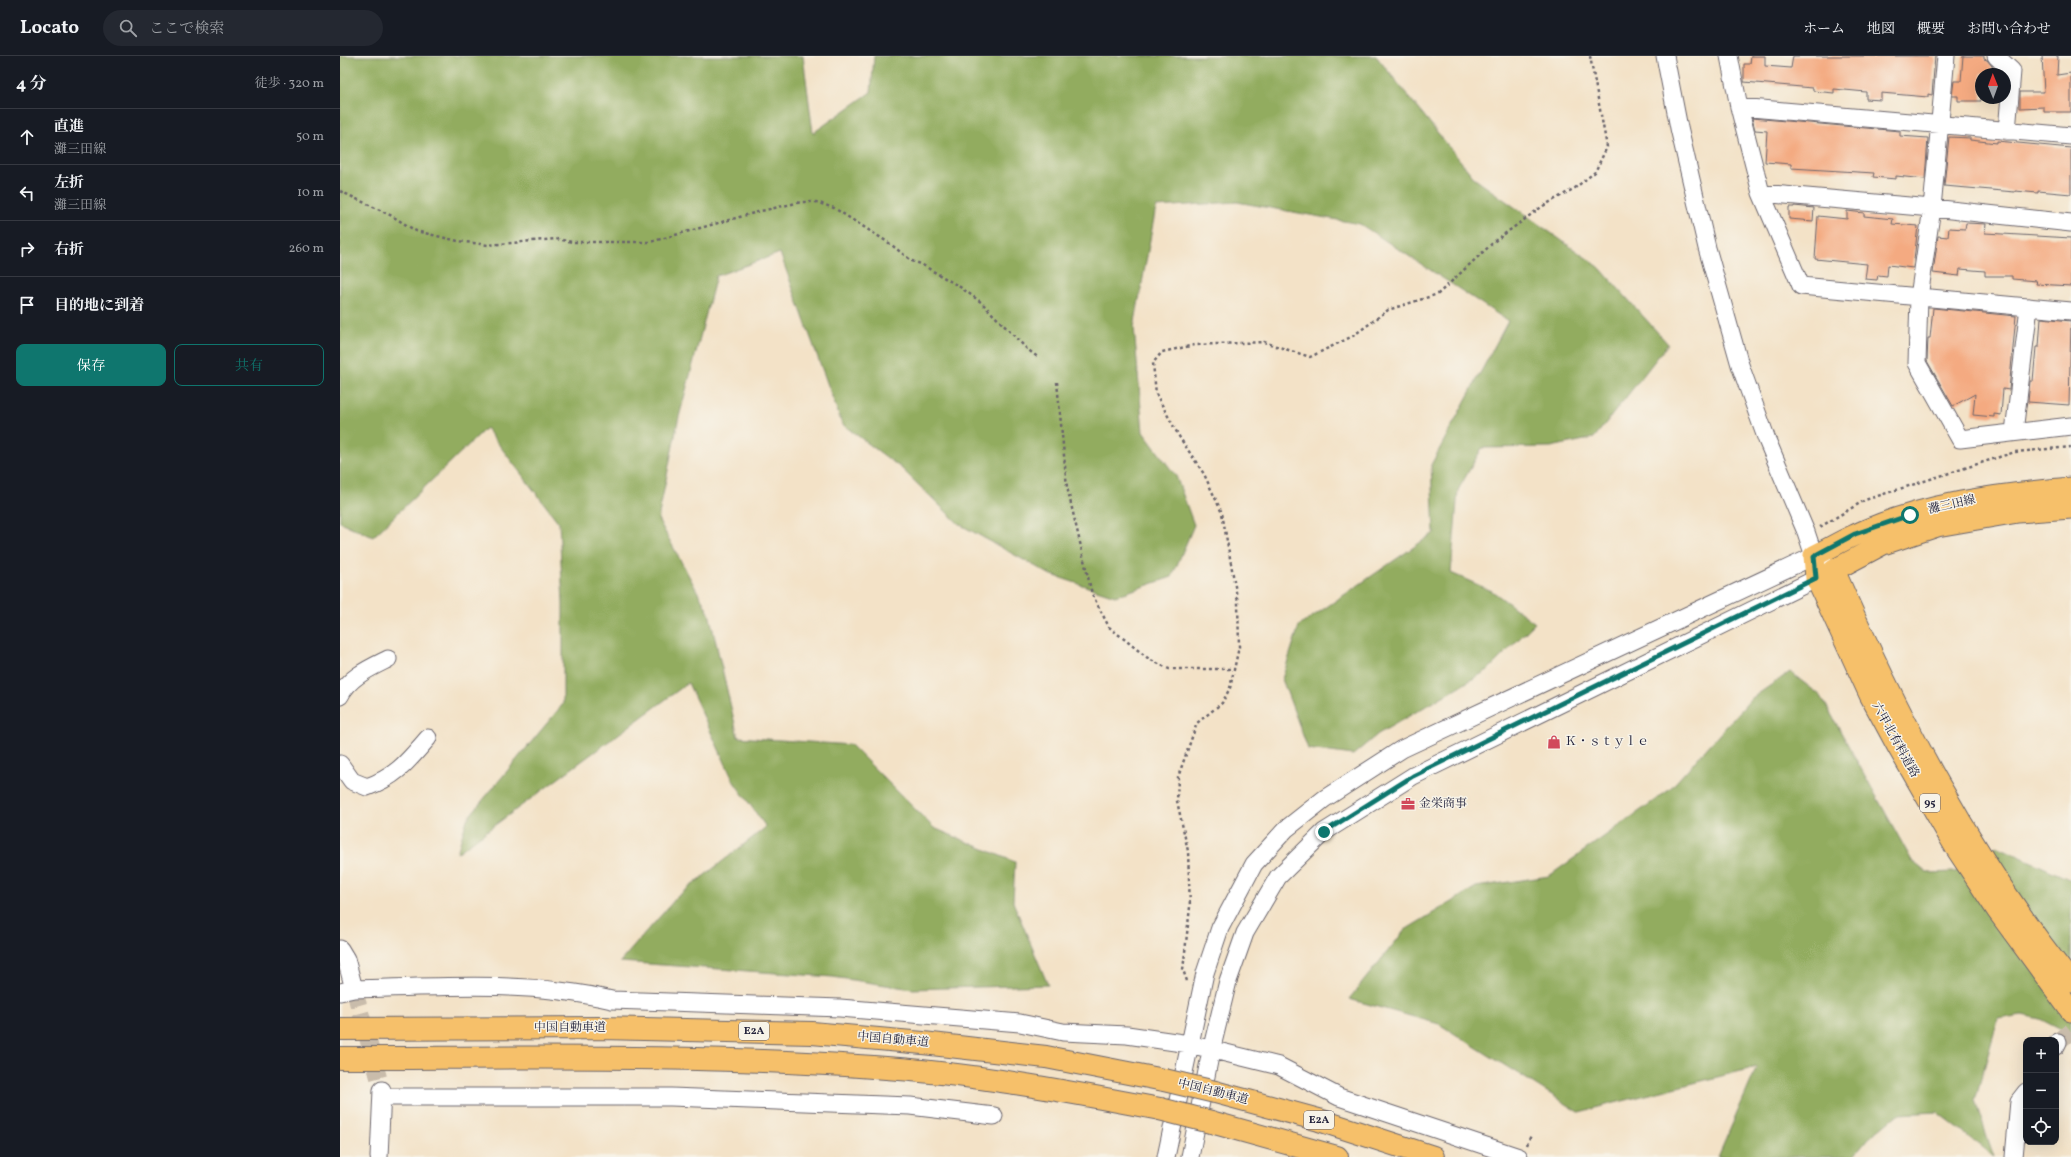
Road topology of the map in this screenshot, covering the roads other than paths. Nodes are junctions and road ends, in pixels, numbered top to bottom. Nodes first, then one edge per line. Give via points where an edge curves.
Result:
1 (1665, 56) edge
2 (1729, 56) edge
3 (1946, 56) edge
4 (1996, 56) edge
5 (1739, 107) junction
6 (1940, 125) junction
7 (2007, 131) junction
8 (2071, 136) edge
9 (1761, 193) junction
10 (1932, 208) junction
11 (2071, 223) edge
12 (1919, 297) junction
13 (2029, 307) junction
14 (2071, 311) edge
15 (2071, 426) edge
16 (2014, 432) junction
17 (2071, 488) edge
18 (2071, 508) edge
19 (1814, 556) junction
20 (1825, 574) junction
21 (388, 659) dead end
22 (340, 696) edge
23 (428, 738) dead end
24 (340, 764) edge
25 (340, 949) edge
26 (2071, 982) edge
27 (347, 990) edge
28 (2071, 1011) edge
29 (340, 1028) edge
30 (1189, 1044) junction
31 (1211, 1050) junction
32 (340, 1058) edge
33 (2023, 1096) edge
34 (994, 1116) dead end
35 (1430, 1156) edge
36 (379, 1157) edge
37 (1166, 1157) edge
38 (1190, 1157) edge
39 (1337, 1157) edge
40 (1519, 1157) edge
41 (2014, 1157) edge

1 - 19 street via 1707,248 1740,365
2 - 5 street
3 - 6 street
4 - 7 street via 2012,71
5 - 6 street
5 - 9 street
6 - 7 street
6 - 10 street
7 - 8 street
9 - 10 street
9 - 12 street via 1801,286
10 - 11 street
10 - 12 street
12 - 13 street
12 - 16 street via 1917,363 1960,439
13 - 14 street
13 - 16 street
15 - 16 street
17 - 19 main road, 灘三田線 via 2019,492 1910,515 1855,534
18 - 20 main road, 灘三田線 via 2018,512 1937,526 1883,544
19 - 20 main road, 95
19 - 30 street via 1402,749 1324,799 1291,825 1254,864 1220,928 1205,973
20 - 26 main road, 六甲北有料道路 / 95 via 1926,762 2005,890
20 - 28 main road, 六甲北有料道路 / 95 via 1874,701 1898,747 1956,848
20 - 31 street via 1413,776 1324,832 1278,877 1245,933 1228,981
21 - 22 street via 352,681
23 - 24 street via 402,769 382,782 367,787 352,781
25 - 27 street via 346,959
27 - 30 street via 515,986 580,992 612,1000 840,1008 1006,1022 1063,1032 1127,1035
29 - 35 highway, 中国自動車道 / E2A, bridge via 602,1028 812,1033 1046,1057 1215,1092 1319,1120
30 - 31 street
30 - 37 street
31 - 38 street
31 - 40 street via 1279,1066 1339,1097
32 - 39 highway, E2A, bridge via 615,1058 875,1067 994,1080 1160,1109
33 - 41 street via 2019,1101
34 - 36 street via 910,1106 670,1097 382,1094

